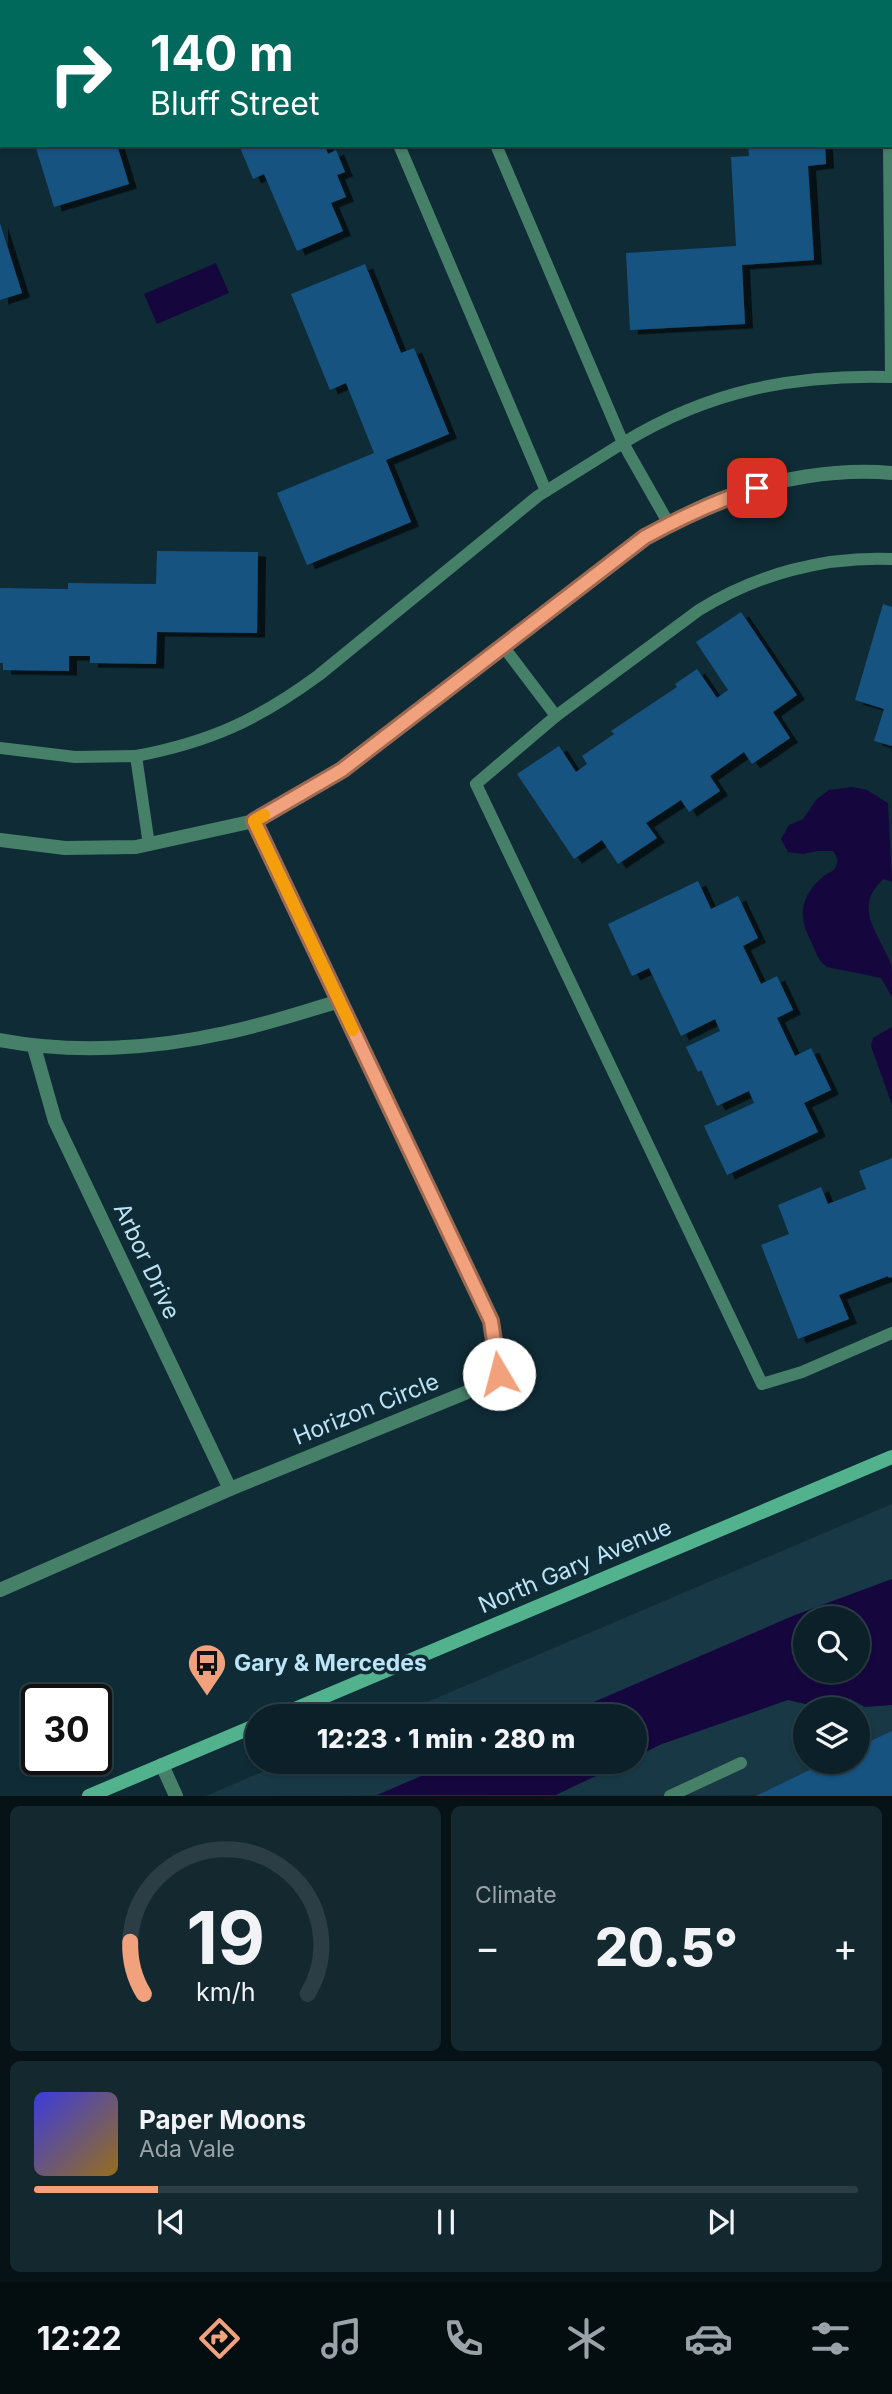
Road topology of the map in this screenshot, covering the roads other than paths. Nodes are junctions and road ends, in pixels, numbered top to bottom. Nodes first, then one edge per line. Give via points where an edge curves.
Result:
1 (399, 147) edge
2 (497, 147) edge
3 (889, 147) edge
4 (891, 376) edge
5 (623, 443) junction
6 (892, 473) edge
7 (546, 491) junction
8 (669, 524) junction
9 (892, 559) edge
10 (503, 646) junction
11 (556, 716) junction
12 (0, 748) edge
13 (136, 756) junction
14 (254, 821) junction
15 (0, 840) edge
16 (149, 845) junction
17 (340, 1001) junction
18 (0, 1040) edge
19 (34, 1047) junction
20 (892, 1334) edge
21 (892, 1457) edge
22 (230, 1489) junction
23 (0, 1590) edge
24 (307, 1704) edge
25 (245, 1730) edge
26 (741, 1763) dead end
27 (162, 1765) junction
28 (89, 1796) edge
29 (176, 1796) edge
30 (670, 1796) edge

1 - 7 lane
2 - 5 lane
3 - 4 lane
4 - 5 lane via 841,375 751,388 672,415
5 - 7 lane
5 - 8 lane
6 - 8 street via 805,476 775,482 722,498
7 - 13 lane via 281,703 208,738
8 - 10 street via 645,537
9 - 11 lane via 830,562 723,595
10 - 11 lane
10 - 14 street via 342,770
11 - 20 lane via 476,784 762,1384
12 - 13 lane via 75,757
13 - 16 lane
14 - 16 street
14 - 17 street, Horizon Circle
15 - 16 street via 65,848
17 - 19 street via 225,1034 119,1048
17 - 22 street, Horizon Circle via 491,1321 499,1374 465,1393
18 - 19 street
19 - 22 street, Arbor Drive via 55,1121
21 - 24 street, North Gary Avenue
22 - 23 street, Horizon Circle
25 - 27 street
26 - 30 lane
27 - 28 street
27 - 29 street

